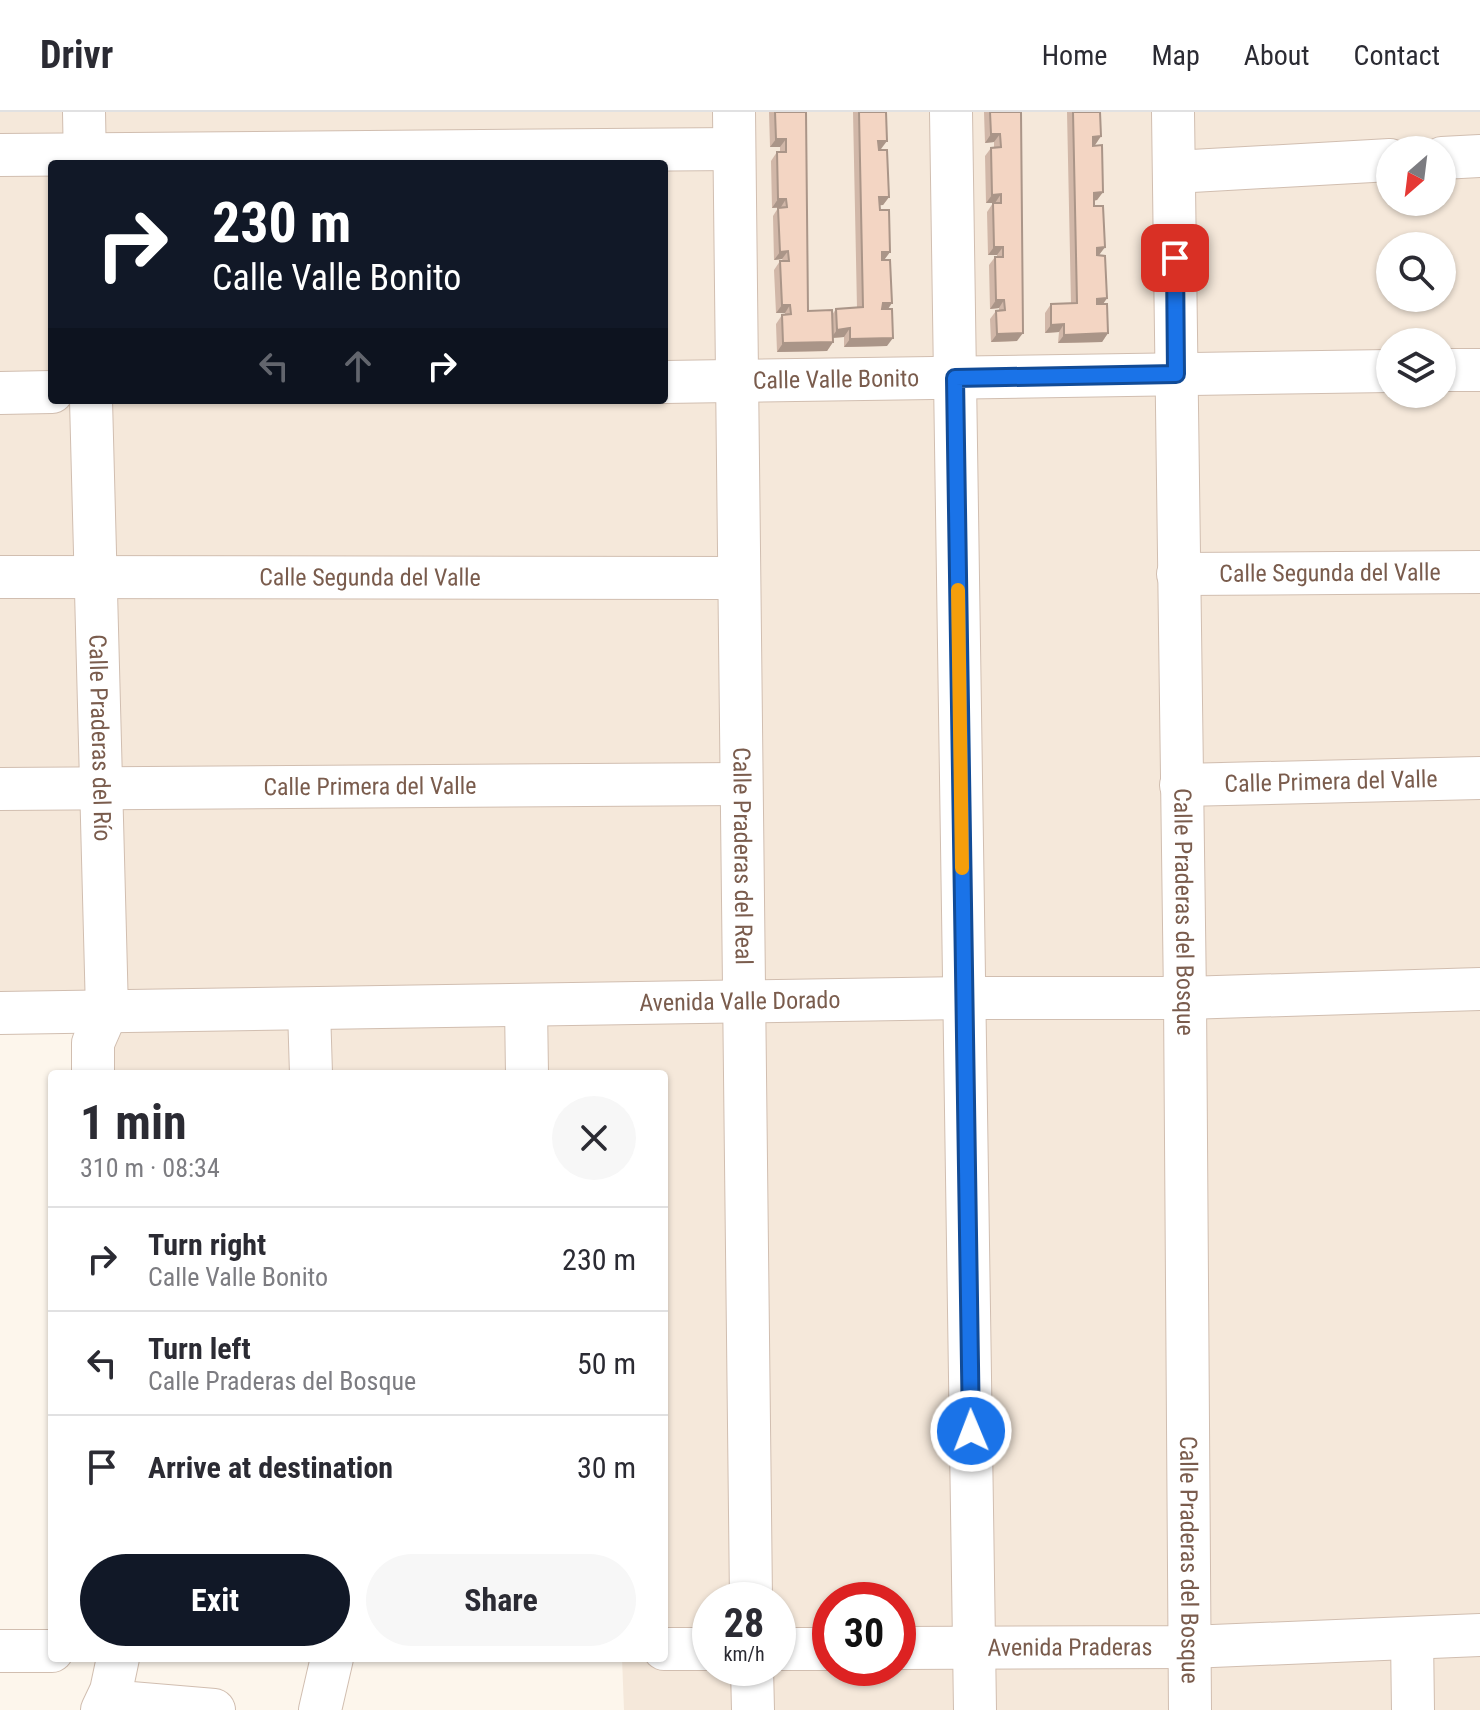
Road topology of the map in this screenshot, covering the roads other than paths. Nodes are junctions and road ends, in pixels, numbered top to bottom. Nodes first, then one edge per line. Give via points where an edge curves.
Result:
1 (84, 112) edge
2 (951, 112) edge
3 (1173, 112) edge
4 (734, 130) edge
5 (0, 155) edge
6 (1480, 156) edge
7 (1456, 157) edge
8 (85, 160) edge
9 (1376, 161) edge
10 (1174, 172) junction
11 (1456, 370) edge
12 (1480, 370) edge
13 (1376, 371) edge
14 (1176, 374) junction
15 (955, 378) junction
16 (737, 381) junction
17 (668, 382) edge
18 (48, 392) edge
19 (0, 393) edge
20 (91, 404) edge
21 (1480, 572) edge
22 (1178, 574) junction
23 (0, 577) edge
24 (96, 577) junction
25 (739, 578) junction
26 (1480, 778) edge
27 (741, 784) junction
28 (1181, 785) junction
29 (101, 788) junction
30 (0, 789) edge
31 (1480, 989) edge
32 (964, 998) junction
33 (1185, 998) junction
34 (744, 1003) junction
35 (526, 1006) junction
36 (309, 1009) junction
37 (107, 1011) junction
38 (0, 1013) edge
39 (93, 1070) edge
40 (311, 1070) edge
41 (527, 1070) edge
42 (751, 1582) edge
43 (1480, 1635) edge
44 (1412, 1638) junction
45 (1189, 1647) junction
46 (916, 1648) edge
47 (974, 1648) junction
48 (668, 1649) edge
49 (692, 1649) edge
50 (0, 1651) edge
51 (48, 1651) edge
52 (117, 1662) edge
53 (331, 1662) edge
54 (752, 1686) edge
55 (104, 1706) edge
56 (214, 1710) edge
57 (320, 1710) edge
58 (753, 1710) edge
59 (975, 1710) edge
60 (1190, 1710) edge
61 (1413, 1710) edge

1 - 8 street
2 - 15 street
3 - 10 street, Calle Praderas del Bosque
4 - 8 street
4 - 16 street, Calle Praderas del Real
5 - 8 street
6 - 7 street
9 - 10 street
10 - 14 street, Calle Praderas del Bosque
11 - 12 street
13 - 14 street, Calle Valle Bonito
14 - 15 street, Calle Valle Bonito
14 - 22 street, Calle Praderas del Bosque
15 - 16 street, Calle Valle Bonito
15 - 32 street
16 - 17 street, Calle Valle Bonito
16 - 25 street, Calle Praderas del Real
18 - 19 street
20 - 24 street, Calle Praderas del Río
21 - 22 street, Calle Segunda del Valle
22 - 28 street, Calle Praderas del Bosque
23 - 24 street, Calle Segunda del Valle
24 - 25 street, Calle Segunda del Valle
24 - 29 street, Calle Praderas del Río
25 - 27 street, Calle Praderas del Real
26 - 28 street, Calle Primera del Valle
27 - 29 street, Calle Primera del Valle
27 - 34 street, Calle Praderas del Real
28 - 33 street, Calle Praderas del Bosque
29 - 30 street, Calle Primera del Valle
29 - 37 street, Calle Praderas del Río
31 - 33 street, Avenida Valle Dorado
32 - 33 street, Avenida Valle Dorado
32 - 34 street, Avenida Valle Dorado
32 - 47 street
33 - 45 street, Calle Praderas del Bosque
34 - 35 street, Avenida Valle Dorado
34 - 42 street, Calle Praderas del Real
35 - 36 street, Avenida Valle Dorado
35 - 41 street
36 - 37 street, Avenida Valle Dorado
36 - 40 street
37 - 38 street, Avenida Valle Dorado
37 - 39 street, Calle Praderas del Río via 93,1043
43 - 44 street, Avenida Praderas
44 - 45 street, Avenida Praderas
44 - 61 street
45 - 47 street, Avenida Praderas
45 - 60 street, Calle Praderas del Bosque
46 - 47 street, Avenida Praderas
47 - 59 street
48 - 49 street
50 - 51 street
52 - 55 street
53 - 57 street
54 - 58 street
55 - 56 street

